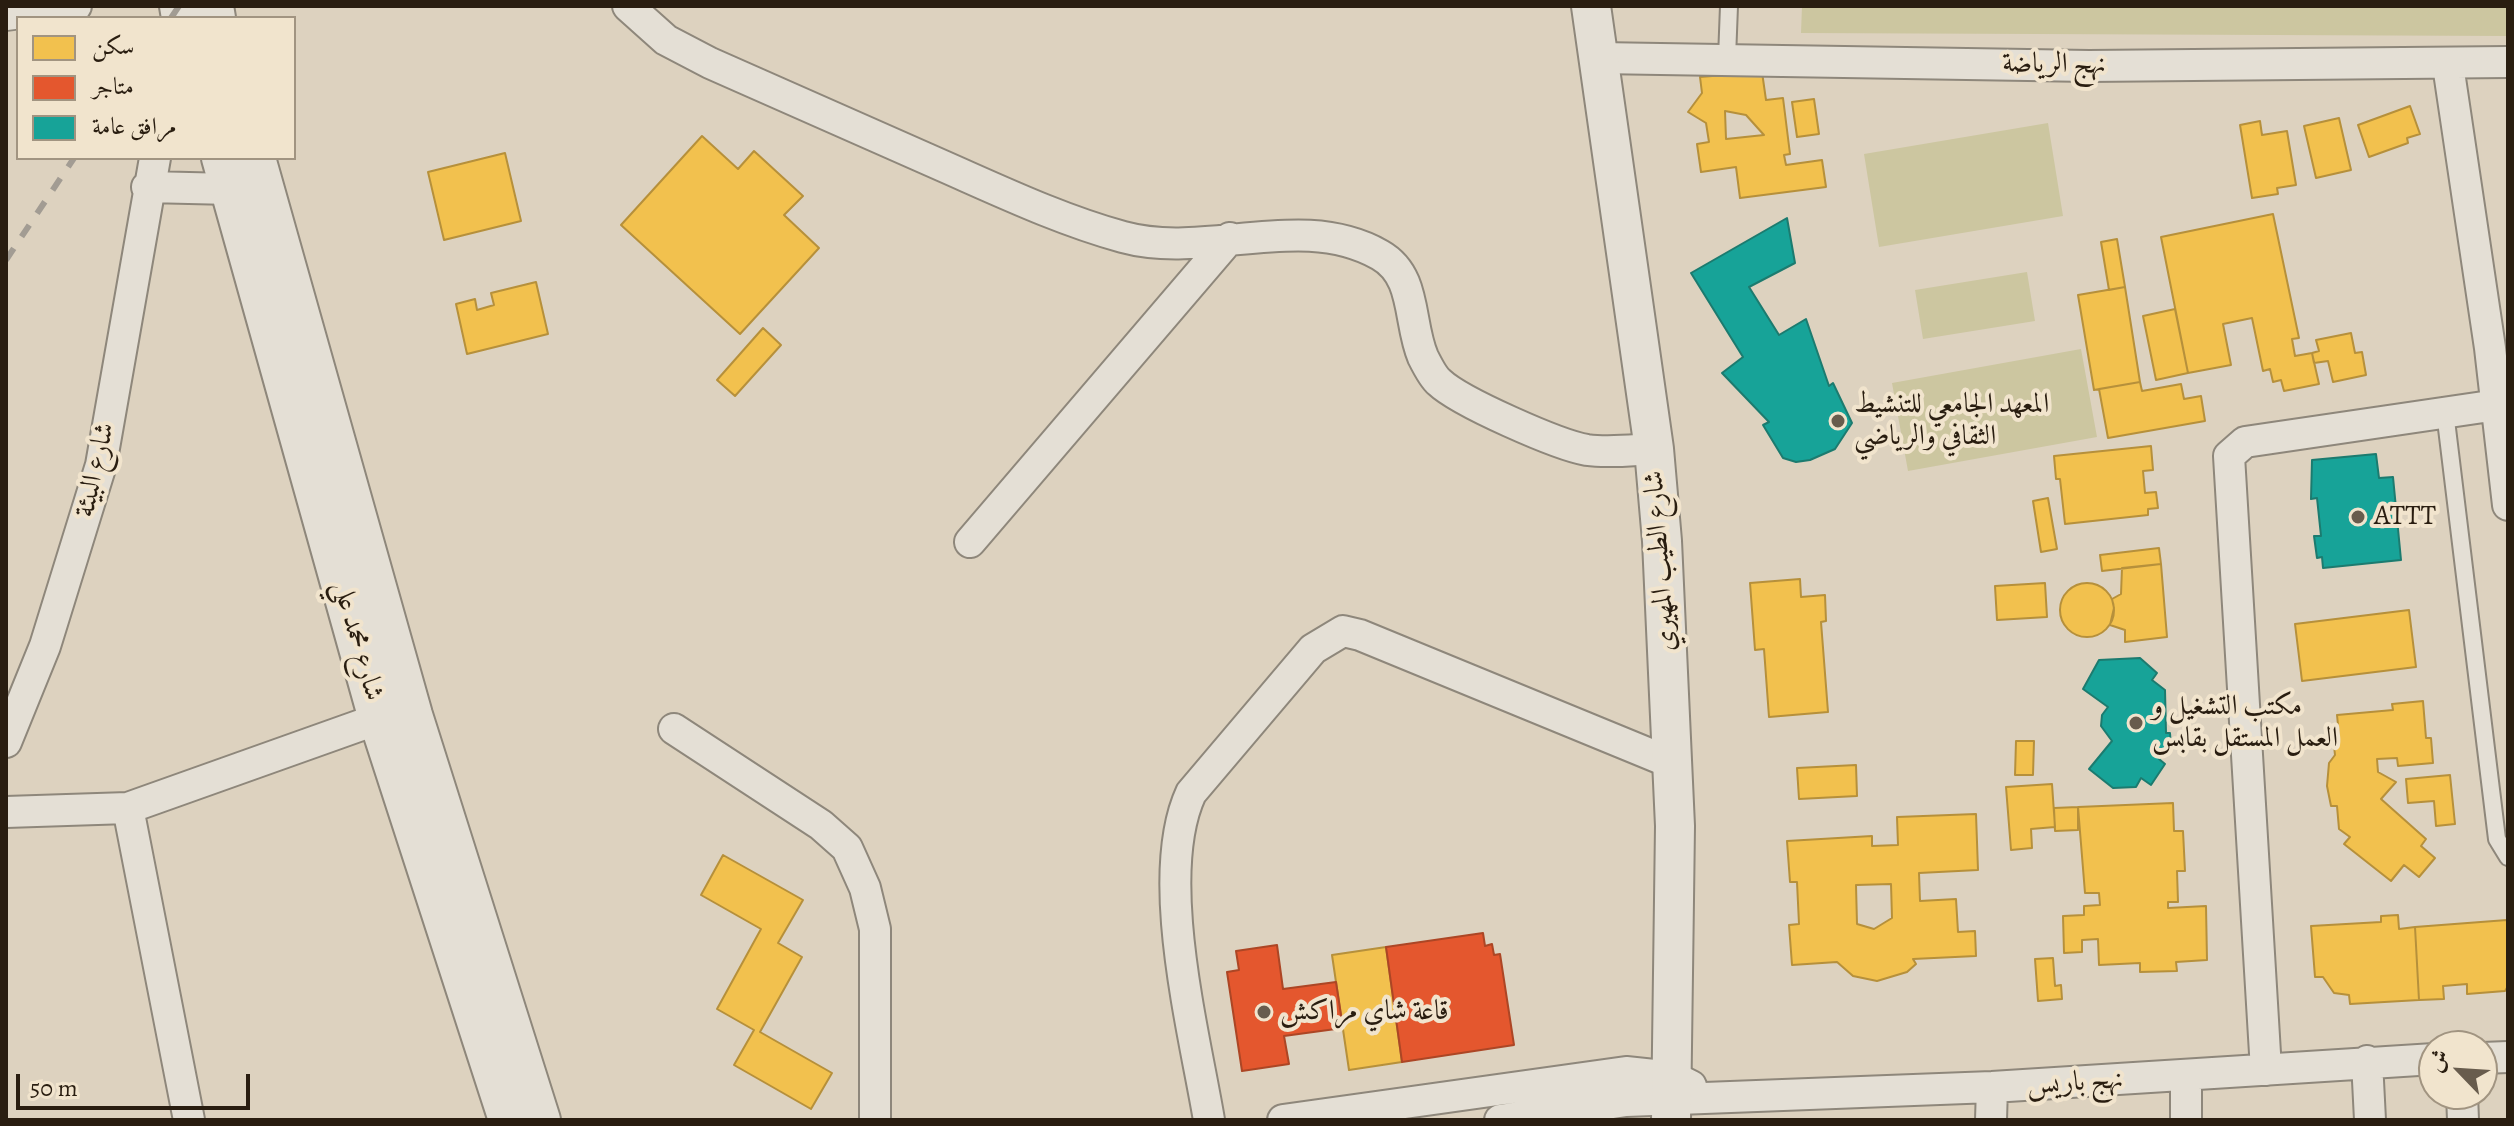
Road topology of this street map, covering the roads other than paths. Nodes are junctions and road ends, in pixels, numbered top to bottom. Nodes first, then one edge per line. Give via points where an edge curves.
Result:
1 (76, 6) edge
2 (628, 6) edge
3 (1591, 6) edge
4 (1729, 6) edge
5 (6, 15) edge
6 (1599, 58) junction
7 (1727, 58) junction
8 (2508, 62) edge
9 (2448, 65) junction
10 (257, 160) edge
11 (151, 172) edge
12 (226, 174) edge
13 (1230, 238) junction
14 (2499, 346) edge
15 (2497, 405) junction
16 (2445, 412) junction
17 (1654, 449) junction
18 (2508, 505) edge
19 (970, 542) dead end
20 (396, 717) junction
21 (674, 729) dead end
22 (6, 742) edge
23 (1674, 764) junction
24 (128, 808) junction
25 (6, 812) edge
26 (2508, 857) edge
27 (2418, 1059) edge
28 (2367, 1061) junction
29 (2266, 1070) junction
30 (2186, 1076) junction
31 (1992, 1087) junction
32 (1672, 1099) edge
33 (189, 1120) edge
34 (508, 1120) edge
35 (541, 1120) edge
36 (875, 1120) edge
37 (1209, 1120) edge
38 (1283, 1120) edge
39 (1500, 1120) edge
40 (1991, 1120) edge
41 (2186, 1120) edge
42 (2370, 1120) edge

1 - 5 street
2 - 13 street via 666,40 710,63 1062,217 1126,238 1170,243
3 - 6 street, شارع الطيب المهيري
4 - 7 lane
6 - 7 street, نهج الرياضة
6 - 17 street, شارع الطيب المهيري
7 - 9 street, نهج الرياضة via 2089,66
8 - 9 street, نهج الرياضة
9 - 14 street
10 - 20 street, شارع محمد علي
11 - 12 street, شارع البيئة
11 - 22 street, شارع البيئة via 101,465 45,646
12 - 20 street, شارع محمد علي
13 - 17 street via 1330,239 1382,256 1400,271 1423,356 1438,382 1463,399 1583,449
13 - 19 street
14 - 15 street
15 - 16 street
15 - 18 street
16 - 26 lane via 2497,839
16 - 29 street via 2245,442 2229,456
17 - 23 street, شارع الطيب المهيري
20 - 24 street
20 - 34 street, شارع محمد علي
20 - 35 street, شارع محمد علي
21 - 36 street via 821,825 847,848 875,929
23 - 32 street, شارع الطيب المهيري
23 - 37 street via 1360,635 1343,631 1313,649 1191,793 1180,816 1175,883
24 - 25 street
24 - 33 street
27 - 28 street, نهج باريس
28 - 29 street, نهج باريس
28 - 42 street
29 - 30 street, نهج باريس
30 - 31 street, نهج باريس
30 - 41 street
31 - 32 street, نهج باريس
31 - 40 street
32 - 38 street, نهج باريس via 1626,1072
32 - 39 street, نهج باريس

